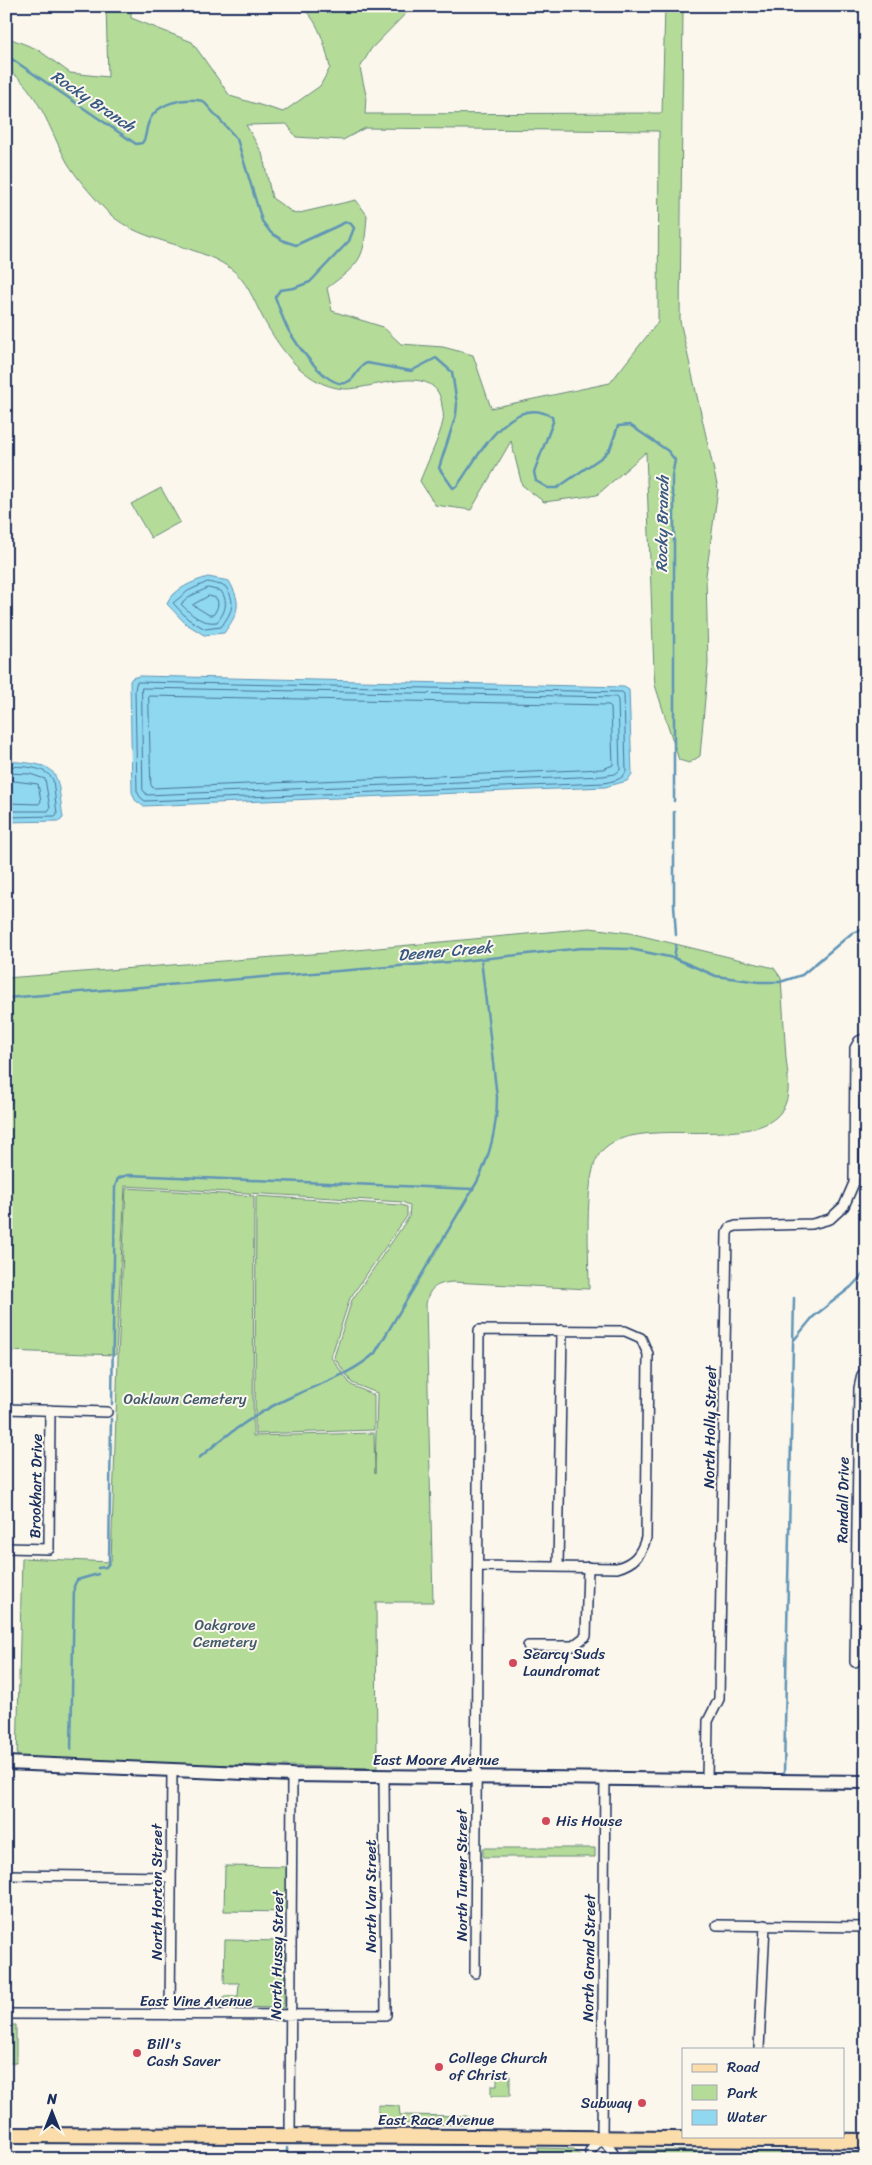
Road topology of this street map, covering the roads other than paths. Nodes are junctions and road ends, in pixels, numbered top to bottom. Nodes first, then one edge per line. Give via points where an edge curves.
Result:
1 (866, 1038) edge
2 (854, 1174) junction
3 (866, 1174) edge
4 (562, 1330) junction
5 (866, 1371) edge
6 (6, 1408) edge
7 (50, 1410) junction
8 (108, 1412) dead end
9 (862, 1484) edge
10 (6, 1548) edge
11 (478, 1566) junction
12 (558, 1567) junction
13 (588, 1568) junction
14 (855, 1621) junction
15 (866, 1621) edge
16 (528, 1646) dead end
17 (855, 1662) dead end
18 (6, 1763) edge
19 (172, 1770) junction
20 (292, 1775) junction
21 (384, 1776) junction
22 (476, 1776) junction
23 (605, 1777) junction
24 (707, 1779) junction
25 (866, 1782) edge
26 (6, 1875) edge
27 (171, 1877) junction
28 (717, 1925) dead end
29 (765, 1925) junction
30 (866, 1926) edge
31 (475, 1973) dead end
32 (6, 2014) edge
33 (170, 2015) junction
34 (290, 2015) junction
35 (386, 2016) joint
36 (759, 2048) edge
37 (6, 2135) edge
38 (290, 2136) junction
39 (602, 2138) junction
40 (759, 2138) edge
41 (866, 2141) edge
42 (590, 2159) edge
43 (613, 2159) edge

1 - 2 street via 859,1041 854,1055
2 - 3 street
2 - 24 street, North Holly Street via 852,1191 844,1206 830,1219 812,1224 736,1226 727,1233 719,1699 708,1722
4 - 11 street, North Turner Street via 478,1330
4 - 12 street
4 - 13 street via 625,1331 641,1338 648,1354 646,1538 637,1558 627,1565
5 - 9 street, Randall Drive via 858,1388
6 - 7 street
7 - 8 street
7 - 10 street, Brookhart Drive via 49,1549
9 - 14 street, Randall Drive
11 - 12 street
11 - 22 street, North Turner Street
12 - 13 street
13 - 16 street via 586,1636 573,1646
14 - 15 street
14 - 17 street, Randall Drive
18 - 19 street, East Moore Avenue
19 - 20 street, East Moore Avenue
19 - 27 street, North Horton Street
20 - 21 street, East Moore Avenue
20 - 34 street, North Hussy Street
21 - 22 street, East Moore Avenue
21 - 35 street, North Van Street
22 - 23 street, East Moore Avenue
22 - 31 street, North Turner Street
23 - 24 street, East Moore Avenue
23 - 39 street, North Grand Street
24 - 25 street, East Moore Avenue
26 - 27 street
27 - 33 street, North Horton Street
28 - 29 street
29 - 30 street
29 - 36 street
32 - 33 street, East Vine Avenue
33 - 34 street, East Vine Avenue
34 - 35 street, East Vine Avenue
34 - 38 street, North Hussy Street
37 - 38 main road, East Race Avenue
38 - 39 main road, East Race Avenue
39 - 40 main road, East Race Avenue
39 - 42 street via 590,2151
39 - 43 street, North Grand Street via 613,2152
40 - 41 main road, East Race Avenue

